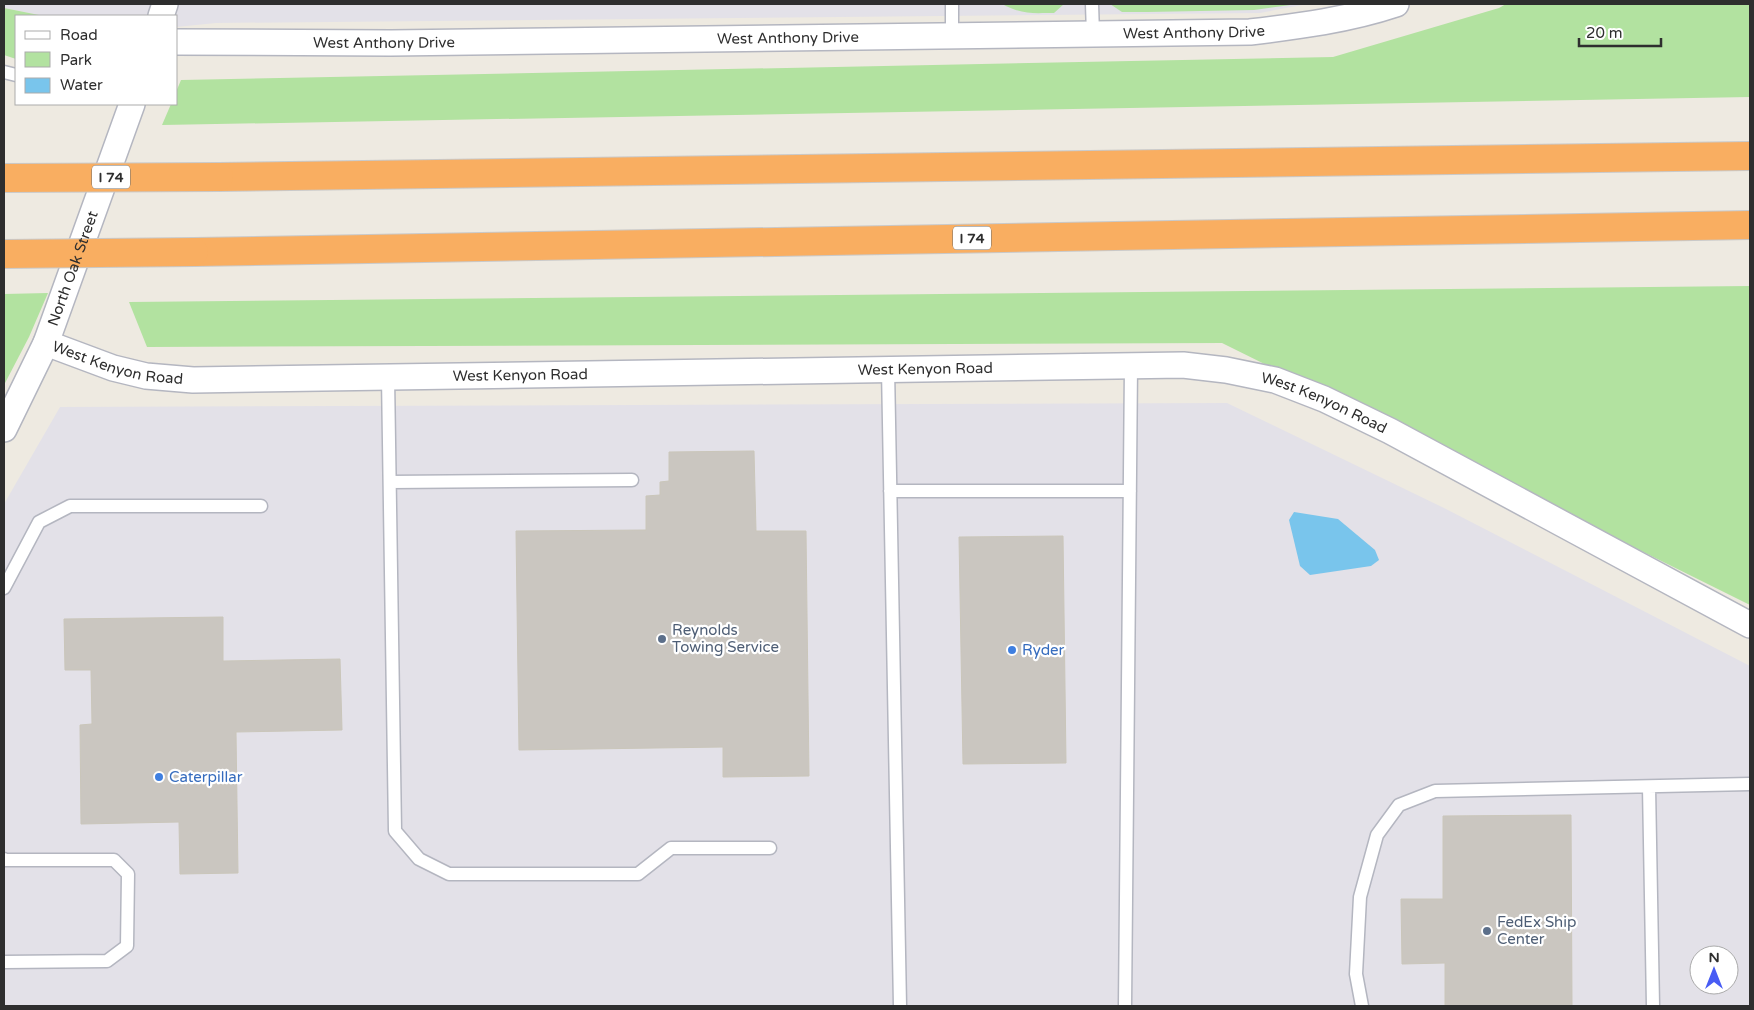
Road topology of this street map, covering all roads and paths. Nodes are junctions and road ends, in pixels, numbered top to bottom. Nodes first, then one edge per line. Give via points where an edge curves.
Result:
1 (952, 4) edge
2 (1092, 4) edge
3 (1396, 4) edge
4 (1093, 34) junction
5 (952, 36) junction
6 (178, 42) edge
7 (132, 105) edge
8 (1750, 156) edge
9 (4, 178) edge
10 (1750, 225) edge
11 (4, 254) edge
12 (46, 343) junction
13 (1131, 366) junction
14 (888, 370) junction
15 (388, 377) junction
16 (4, 429) edge
17 (632, 480) dead end
18 (390, 482) junction
19 (1130, 490) junction
20 (890, 492) junction
21 (261, 506) dead end
22 (4, 588) edge
23 (1750, 625) edge
24 (1750, 784) edge
25 (1649, 787) junction
26 (770, 848) dead end
27 (4, 858) edge
28 (4, 962) edge
29 (900, 1006) edge
30 (1125, 1006) edge
31 (1362, 1006) edge
32 (1653, 1006) edge

1 - 5 lane
2 - 4 lane
3 - 4 street, West Anthony Drive via 1309,26 1260,31
4 - 5 street, West Anthony Drive
5 - 6 street, West Anthony Drive via 391,43
7 - 12 street, North Oak Street
8 - 9 highway, I 74, bridge
10 - 11 highway, I 74, bridge
12 - 15 street, West Kenyon Road via 113,368 146,376 193,380
12 - 16 street, North Oak Street
13 - 14 street, West Kenyon Road
13 - 19 lane
13 - 23 street, West Kenyon Road via 1183,365 1226,370 1275,380 1324,399 1390,431
14 - 15 street, West Kenyon Road
14 - 20 lane
15 - 18 lane
17 - 18 lane
18 - 26 lane via 395,831 419,859 448,874 638,874 671,848
19 - 20 lane
19 - 30 lane
20 - 29 lane
21 - 22 lane via 70,506 40,522
24 - 25 lane
25 - 31 lane via 1435,792 1399,805 1376,836 1360,897 1356,974
25 - 32 lane
27 - 28 lane via 114,860 128,874 127,946 107,961

